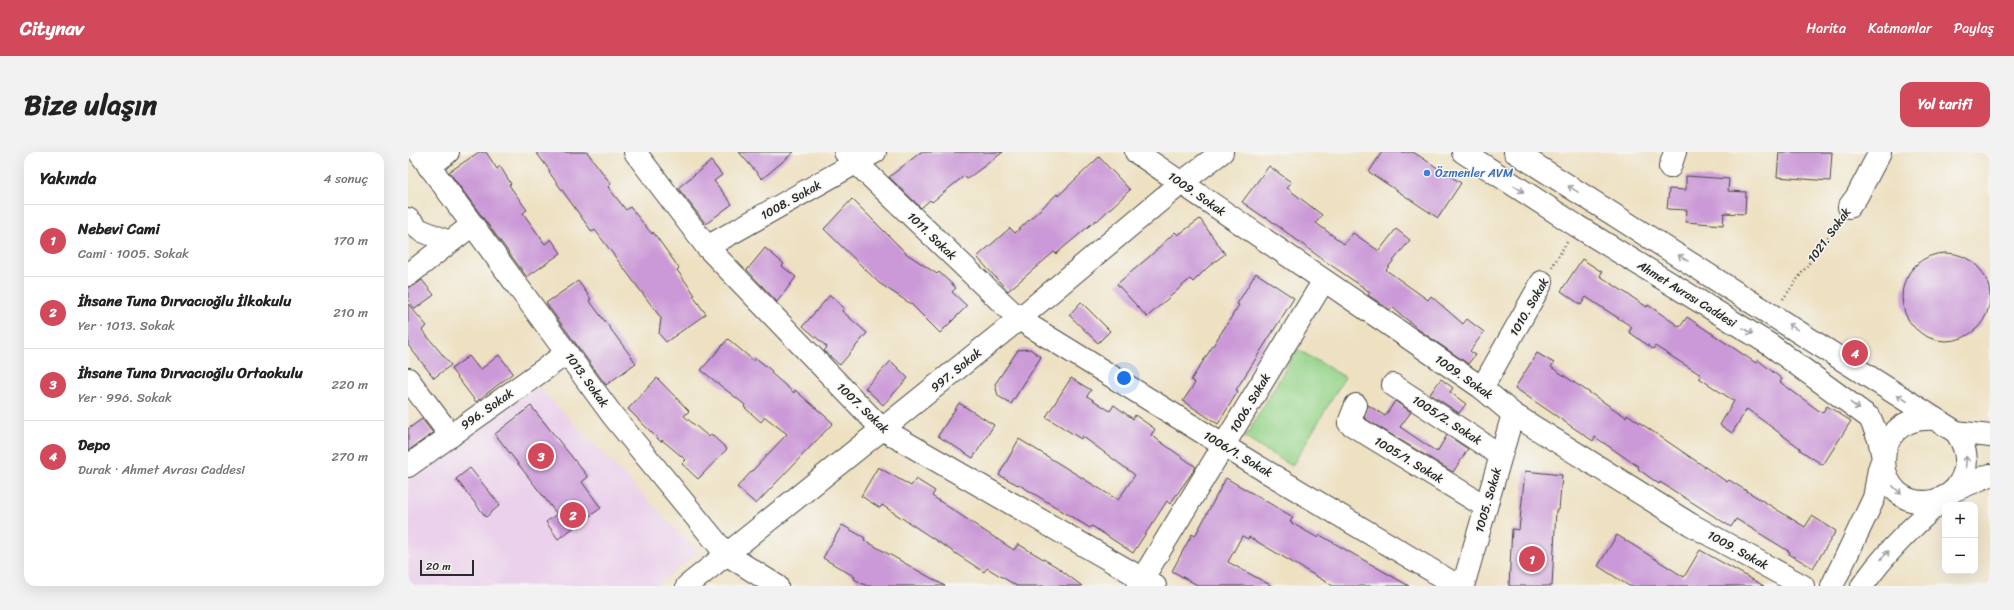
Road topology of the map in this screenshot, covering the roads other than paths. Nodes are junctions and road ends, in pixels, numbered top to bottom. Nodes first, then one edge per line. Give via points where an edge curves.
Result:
1 (448, 152) edge
2 (635, 152) edge
3 (874, 152) edge
4 (1136, 152) edge
5 (1222, 152) edge
6 (1463, 152) edge
7 (1515, 152) edge
8 (1880, 152) edge
9 (851, 158) edge
10 (424, 159) edge
11 (1181, 183) junction
12 (1849, 207) road end
13 (408, 219) edge
14 (472, 225) junction
15 (449, 242) junction
16 (707, 247) junction
17 (408, 275) edge
18 (1323, 282) junction
19 (1542, 282) road end
20 (1019, 319) junction
21 (567, 353) junction
22 (408, 379) edge
23 (1393, 385) dead end
24 (1482, 388) junction
25 (1356, 405) dead end
26 (1513, 414) junction
27 (1935, 420) junction
28 (882, 429) junction
29 (1956, 432) junction
30 (451, 436) junction
31 (1990, 436) edge
32 (1224, 446) junction
33 (1500, 455) junction
34 (1883, 458) junction
35 (408, 466) edge
36 (1990, 475) edge
37 (1952, 492) junction
38 (1486, 507) junction
39 (726, 554) junction
40 (1145, 584) edge
41 (687, 586) edge
42 (777, 586) edge
43 (1458, 586) edge
44 (1463, 586) edge
45 (1803, 586) edge
46 (1832, 586) edge
47 (1862, 586) edge

1 - 10 street
2 - 16 street, 1007. Sokak
3 - 9 street, 1008. Sokak
4 - 11 street, 1009. Sokak
5 - 11 street, 997. Sokak
6 -> 34 street, Ahmet Avrası Caddesi via 1577,226 1769,344 1844,398 1870,418 1879,439
27 -> 7 street, Ahmet Avrası Caddesi via 1836,354
8 - 12 street, 1021. Sokak
9 - 16 street, 1008. Sokak
9 - 20 street, 1011. Sokak
10 - 14 street, 1013. Sokak
11 - 18 street, 1009. Sokak
11 - 20 street, 997. Sokak
13 - 15 street via 420,230
14 - 15 street
14 - 21 street, 1013. Sokak
15 - 17 street
16 - 28 street, 1007. Sokak
18 - 24 street, 1009. Sokak
18 - 32 street, 1006. Sokak
19 - 24 street, 1010. Sokak
20 - 28 street, 997. Sokak
20 - 32 street, 1006/1. Sokak
21 - 30 street, 996. Sokak
21 - 39 street, 1013. Sokak via 613,416
22 - 30 street
23 - 33 street, 1005/2. Sokak
24 - 26 street, 1009. Sokak
25 - 38 street, 1005/1. Sokak via 1349,423
26 - 33 street, 1005. Sokak
26 - 45 street, 1009. Sokak via 1690,524
27 - 29 street, Ahmet Avrası Caddesi
27 - 34 street, Ahmet Avrası Caddesi via 1914,420 1896,430 1889,438
28 - 39 street, 997. Sokak
28 - 40 street, 1007. Sokak
29 - 31 street
37 -> 29 street, Ahmet Avrası Caddesi via 1959,485 1965,472 1967,458
30 - 35 street, 996. Sokak
32 - 40 street, 1006. Sokak
32 - 43 street, 1006/1. Sokak
33 - 38 street, 1005. Sokak
34 -> 37 street, Ahmet Avrası Caddesi via 1888,480 1896,490 1915,501 1938,500
34 - 46 street, Ahmet Avrası Caddesi via 1874,498
36 - 37 street
47 -> 37 street via 1877,565 1911,528
38 - 44 street, 1005. Sokak
39 - 41 street, 997. Sokak
39 - 42 street, 1013. Sokak

